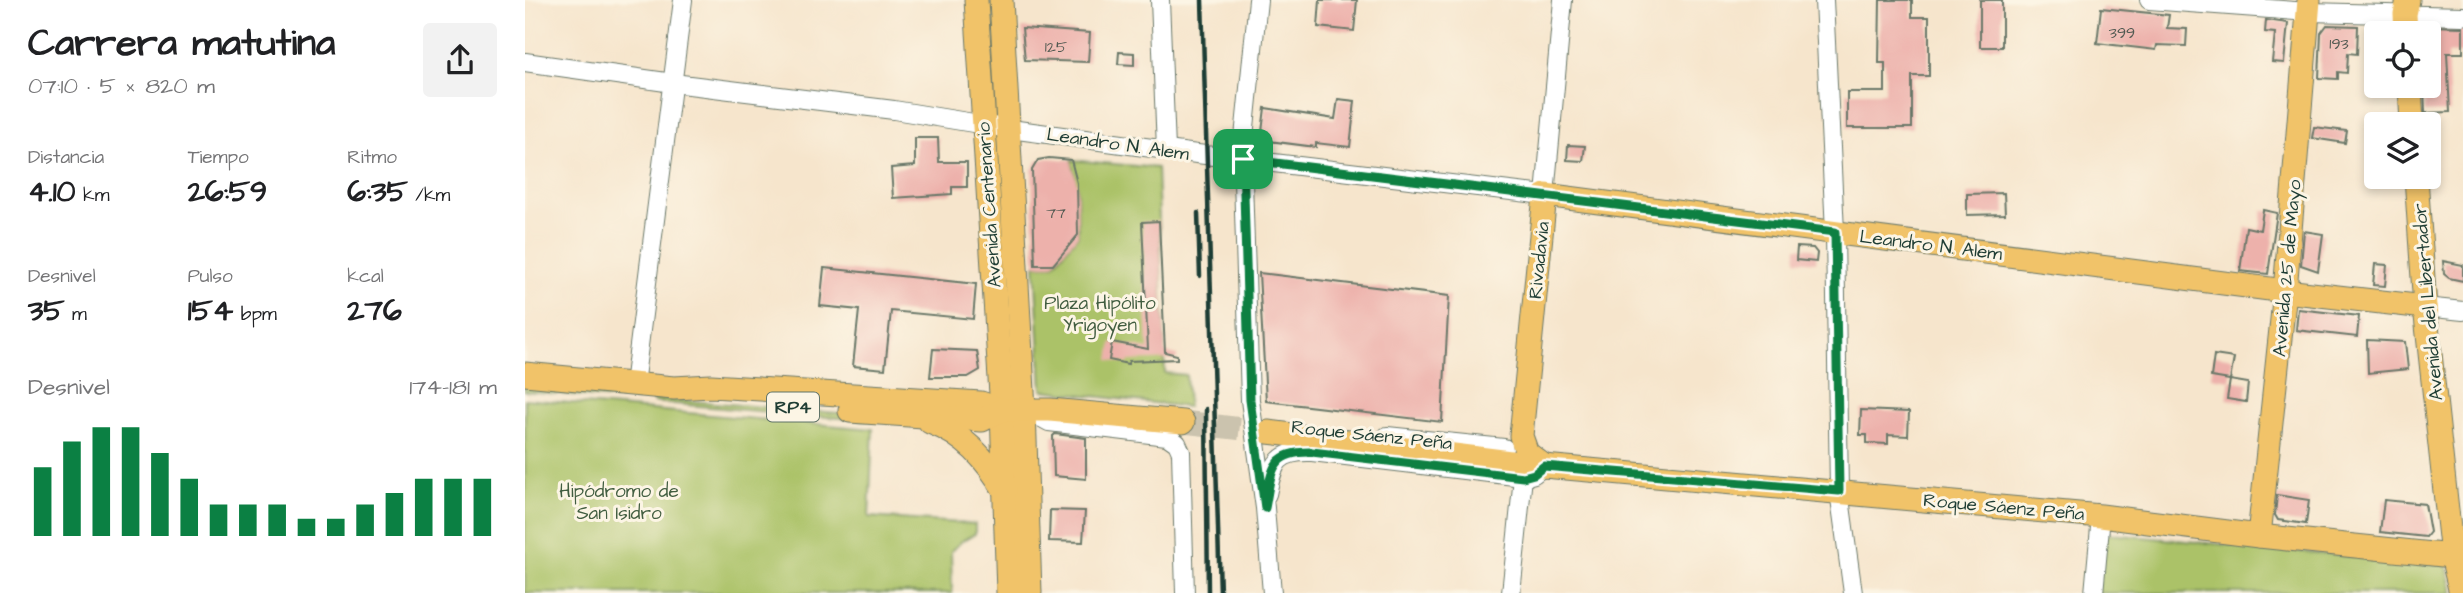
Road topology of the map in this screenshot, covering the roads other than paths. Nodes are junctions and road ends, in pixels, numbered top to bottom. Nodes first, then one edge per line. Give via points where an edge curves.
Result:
1 (683, 0) edge
2 (976, 0) edge
3 (1002, 0) edge
4 (1160, 0) edge
5 (1258, 0) edge
6 (1563, 0) edge
7 (1824, 0) edge
8 (2149, 0) edge
9 (2309, 6) edge
10 (2406, 16) edge
11 (2463, 16) edge
12 (525, 62) edge
13 (673, 83) junction
14 (983, 124) junction
15 (1010, 129) junction
16 (1166, 149) junction
17 (1243, 159) junction
18 (2417, 189) edge
19 (1545, 195) junction
20 (1835, 232) junction
21 (2285, 291) junction
22 (2425, 307) junction
23 (2463, 312) edge
24 (525, 374) edge
25 (634, 385) junction
26 (674, 388) junction
27 (1250, 400) junction
28 (1013, 409) junction
29 (914, 416) junction
30 (1183, 422) tunnel mouth
31 (1268, 432) tunnel mouth
32 (1512, 442) junction
33 (1470, 456) junction
34 (1544, 466) junction
35 (1523, 477) junction
36 (1005, 491) junction
37 (1839, 491) junction
38 (1265, 508) junction
39 (2101, 516) junction
40 (2259, 536) junction
41 (2458, 556) edge
42 (1008, 593) edge
43 (1030, 593) edge
44 (1185, 593) edge
45 (1272, 593) edge
46 (1511, 593) edge
47 (1853, 593) edge
48 (2094, 593) edge
49 (2461, 593) edge

1 - 13 street
2 - 14 main road, Avenida Centenario
3 - 15 main road, Avenida Centenario
4 - 16 street
5 - 17 street
6 - 19 street, Rivadavia
7 - 20 street
8 - 9 street
9 - 10 street
9 - 21 main road, Avenida 25 de Mayo
10 - 11 street
12 - 13 street, Leandro N. Alem
13 - 14 street, Leandro N. Alem
13 - 25 street
14 - 15 street, Leandro N. Alem
14 - 28 main road, Avenida Centenario
15 - 16 street, Leandro N. Alem
15 - 28 main road, Avenida Centenario
16 - 17 street, Leandro N. Alem
17 - 19 street, Leandro N. Alem
17 - 27 street
18 - 22 main road, Avenida del Libertador
19 - 20 main road, Leandro N. Alem
19 - 32 main road, Rivadavia
20 - 21 main road, Leandro N. Alem
20 - 37 street
21 - 22 main road, Leandro N. Alem
21 - 40 main road, Avenida 25 de Mayo
22 - 23 street, Leandro N. Alem
22 - 41 main road, Avenida del Libertador
24 - 25 main road, RP4
25 - 26 main road, RP4
26 - 28 main road, RP4 via 711,386 981,403
26 - 29 main road, RP4 via 710,401
27 - 32 street, Roque Sáenz Peña via 1274,424
27 - 38 street
28 - 29 main road, RP4 via 982,420
28 - 30 main road, RP4
28 - 36 main road
28 - 43 main road
28 - 44 street via 1049,422 1167,436 1177,443 1181,452
29 - 36 main road via 964,439 981,454
31 - 33 main road, Roque Sáenz Peña
32 - 33 main road
32 - 34 main road
33 - 34 main road, Roque Sáenz Peña
34 - 35 street
34 - 37 main road, Roque Sáenz Peña
35 - 38 street, Roque Sáenz Peña via 1294,452 1280,459 1272,471
35 - 46 street
36 - 42 main road
37 - 39 main road, Roque Sáenz Peña
37 - 47 street
38 - 45 street
39 - 40 main road, Roque Sáenz Peña
39 - 48 street
40 - 41 main road, Roque Sáenz Peña
41 - 49 main road, Avenida del Libertador

